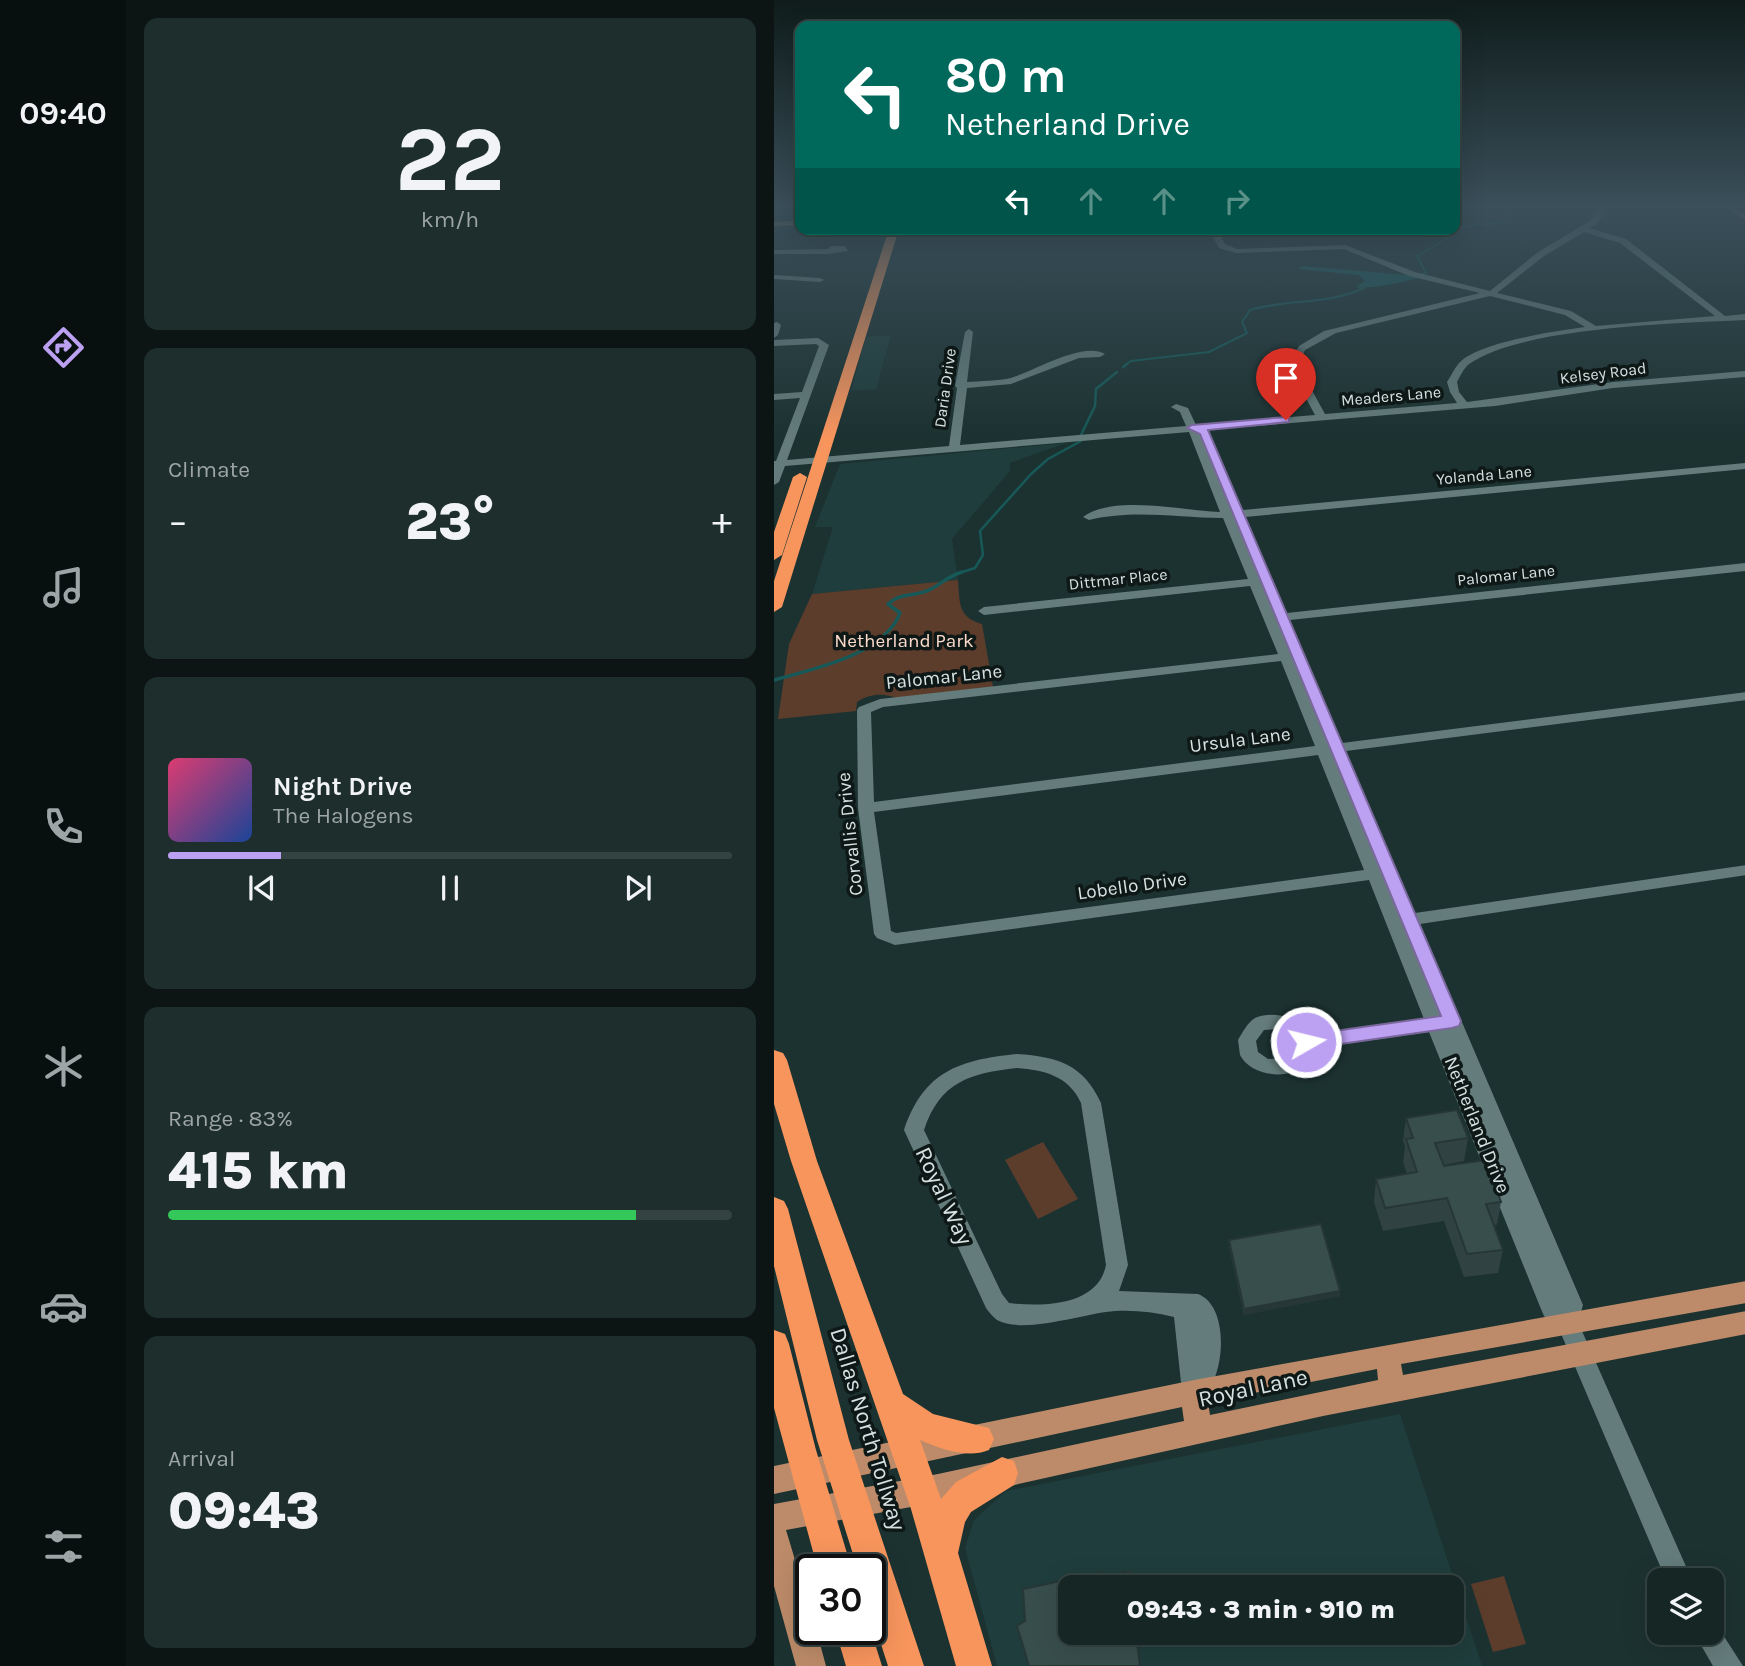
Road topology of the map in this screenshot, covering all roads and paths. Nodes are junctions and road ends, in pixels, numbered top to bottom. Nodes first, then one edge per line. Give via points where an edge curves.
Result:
1 (866, 283) edge
2 (877, 283) edge
3 (1449, 283) edge
4 (1505, 283) edge
5 (1678, 283) edge
6 (1492, 293) junction
7 (1745, 317) edge
8 (1724, 318) junction
9 (777, 324) dead end
10 (1593, 328) junction
11 (969, 332) dead end
12 (774, 335) edge
13 (774, 343) edge
14 (1100, 354) dead end
15 (1745, 374) edge
16 (960, 386) junction
17 (808, 394) junction
18 (774, 397) edge
19 (1464, 405) junction
20 (1176, 407) dead end
21 (1321, 417) junction
22 (1192, 428) junction
23 (954, 449) junction
24 (777, 464) edge
25 (1745, 466) edge
26 (774, 482) edge
27 (1232, 515) junction
28 (1089, 517) dead end
29 (774, 555) edge
30 (1745, 567) edge
31 (1255, 582) junction
32 (774, 607) edge
33 (984, 611) dead end
34 (1276, 618) junction
35 (1285, 657) junction
36 (1301, 678) junction
37 (1745, 696) edge
38 (863, 715) joint
39 (1330, 748) junction
40 (866, 808) junction
41 (1363, 828) junction
42 (1745, 870) edge
43 (1375, 874) junction
44 (1402, 921) junction
45 (895, 939) joint
46 (1444, 1023) junction
47 (1306, 1042) dead end
48 (774, 1060) edge
49 (774, 1209) edge
50 (1745, 1292) edge
51 (1090, 1304) junction
52 (1567, 1322) junction
53 (1745, 1322) edge
54 (774, 1344) edge
55 (1579, 1354) junction
56 (1386, 1355) junction
57 (1394, 1390) junction
58 (1194, 1392) junction
59 (891, 1403) junction
60 (1198, 1429) junction
61 (978, 1439) junction
62 (909, 1453) junction
63 (1002, 1473) junction
64 (779, 1479) edge
65 (922, 1490) junction
66 (780, 1522) edge
67 (830, 1554) edge
68 (943, 1557) junction
69 (1674, 1568) edge
70 (858, 1645) edge
71 (1715, 1645) edge
72 (811, 1666) edge
73 (864, 1666) edge
74 (906, 1666) edge
75 (974, 1666) edge
76 (1729, 1666) edge

1 - 29 highway
2 - 32 highway
3 - 6 street
4 - 6 street
5 - 8 street
6 - 10 street via 1568,313
6 - 21 street via 1333,331 1310,342 1293,365
7 - 8 street, Meaders Lane
8 - 10 street, Meaders Lane
9 - 12 street
10 - 19 street, Meaders Lane via 1538,336 1468,360 1452,381
11 - 16 street, Daria Drive
13 - 17 street via 823,342
14 - 16 street via 1078,355 1011,381
15 - 19 street, Kelsey Road via 1613,385
16 - 23 street, Daria Drive
17 - 18 street
17 - 24 street
19 - 21 street, Meaders Lane
20 - 22 street, Netherland Drive via 1184,410
21 - 22 street, Meaders Lane
22 - 23 street, Meaders Lane
22 - 27 street, Netherland Drive via 1204,432
23 - 24 street, Meaders Lane
24 - 26 street
25 - 27 street, Yolanda Lane
27 - 28 street, Yolanda Lane via 1125,510
27 - 31 street, Netherland Drive
27 - 34 street, Netherland Drive
30 - 34 street, Palomar Lane
31 - 33 street, Dittmar Place
31 - 34 street, Netherland Drive
34 - 35 street, Netherland Drive
34 - 36 street, Netherland Drive
35 - 36 street, Netherland Drive
35 - 38 street, Palomar Lane via 880,703 864,710
36 - 39 street, Netherland Drive
37 - 39 street, Ursula Lane
38 - 40 street, Corvallis Drive
39 - 40 street, Ursula Lane
39 - 41 street, Netherland Drive
40 - 45 street, Corvallis Drive via 883,934
41 - 43 street, Netherland Drive
41 - 44 street, Netherland Drive
42 - 44 street
43 - 44 street, Netherland Drive
43 - 45 street, Lobello Drive
44 - 46 street, Netherland Drive
46 - 47 street
46 - 52 street, Netherland Drive via 1552,1309
48 - 59 highway via 804,1161
49 - 74 highway, Dallas North Tollway via 833,1440
50 - 52 main road, Royal Lane
51 - 51 street, Royal Way via 1115,1279 1117,1265 1091,1103 1080,1084 1038,1062 967,1068 925,1099 915,1130 994,1300 1003,1312 1013,1315
51 - 58 street, Royal Way via 1119,1299 1183,1309
52 - 55 street, Netherland Drive
52 - 56 main road, Royal Lane
53 - 55 main road, Royal Lane
54 - 67 highway
55 - 57 main road, Royal Lane
55 - 69 street, Netherland Drive
56 - 57 main road
56 - 58 main road, Royal Lane
57 - 60 main road, Royal Lane
58 - 60 main road
58 - 61 main road, Royal Lane
59 - 61 highway via 928,1431
59 - 62 highway
60 - 63 main road, Royal Lane
61 - 62 main road, Royal Lane
62 - 64 main road, Royal Lane
62 - 65 highway
63 - 65 main road, Royal Lane
63 - 68 highway via 956,1504 945,1526
65 - 66 main road, Royal Lane
65 - 68 highway
66 - 72 main road
68 - 75 highway
70 - 73 highway
71 - 76 street

